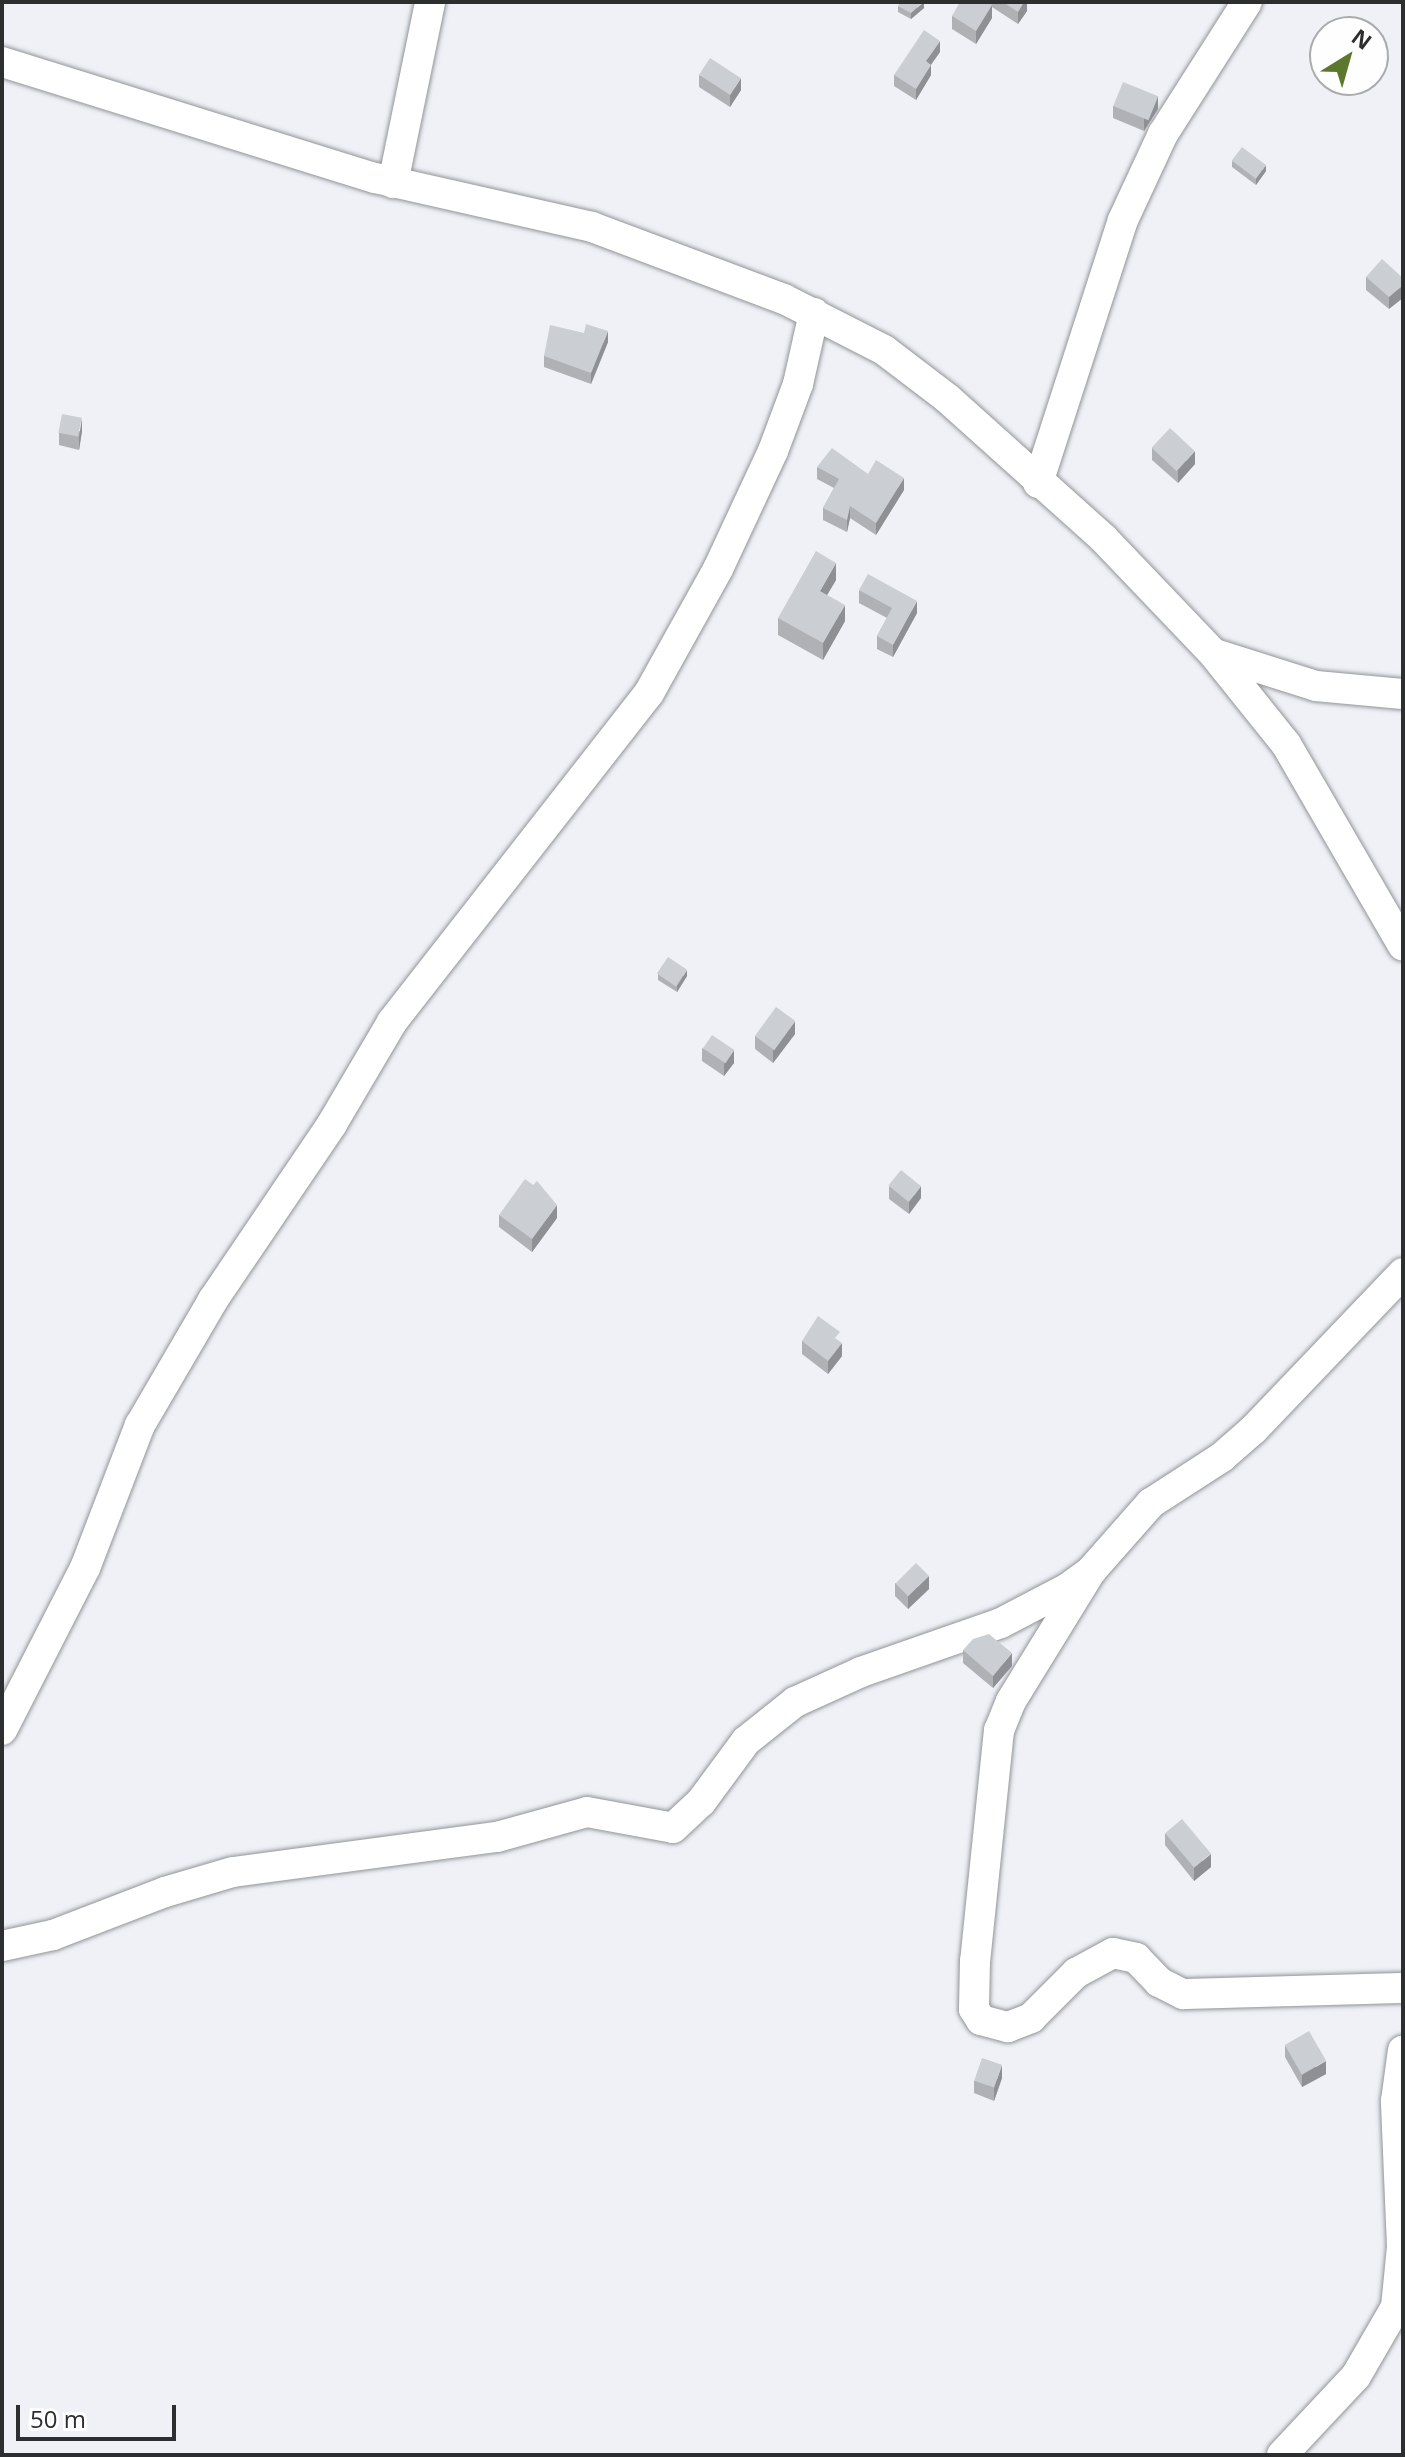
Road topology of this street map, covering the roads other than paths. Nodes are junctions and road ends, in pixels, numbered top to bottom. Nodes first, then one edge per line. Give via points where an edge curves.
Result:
1 (430, 2) edge
2 (1247, 2) edge
3 (2, 62) edge
4 (393, 183) junction
5 (814, 313) junction
6 (1038, 483) junction
7 (1213, 653) junction
8 (1403, 694) edge
9 (1403, 946) edge
10 (1403, 1273) edge
11 (1091, 1571) junction
12 (2, 1730) edge
13 (2, 1946) edge
14 (1403, 1988) edge
15 (1403, 2050) edge
16 (1282, 2455) edge

1 - 4 street
2 - 6 street via 1163,134 1123,220
3 - 4 street
4 - 5 street via 592,227
5 - 6 street via 884,350 947,398
5 - 12 street via 798,384 773,451 718,569 649,693 392,1022 332,1124 213,1300 140,1425 85,1568
6 - 7 street via 1104,539
7 - 8 street via 1316,686
7 - 9 street via 1286,744
10 - 11 street via 1253,1430 1151,1503
11 - 13 street via 1001,1623 861,1672 795,1702 746,1741 701,1802 673,1828 587,1812 497,1837 233,1872 53,1935
11 - 14 street via 1011,1701 999,1730 975,1961 974,2009 981,2020 1008,2027 1031,2018 1076,1973 1113,1953 1136,1958 1159,1982 1183,1994
15 - 16 street via 1396,2101 1402,2247 1396,2307 1356,2376

